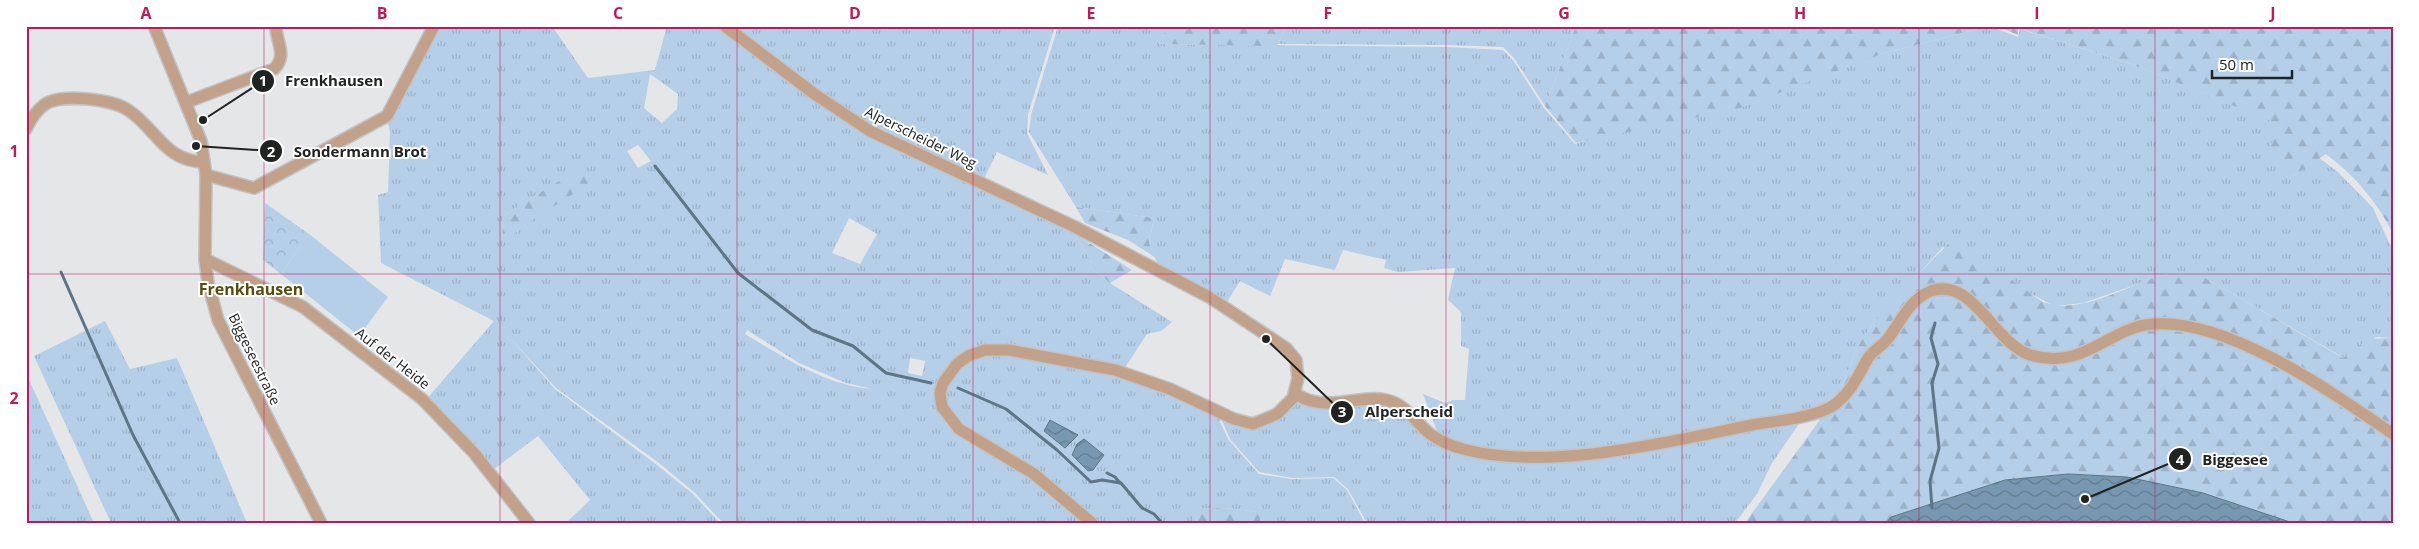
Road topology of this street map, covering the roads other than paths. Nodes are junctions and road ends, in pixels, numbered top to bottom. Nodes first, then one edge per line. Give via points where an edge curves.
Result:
1 (154, 26) edge
2 (276, 26) edge
3 (434, 26) edge
4 (725, 26) edge
5 (187, 102) junction
6 (26, 129) edge
7 (204, 162) junction
8 (206, 175) junction
9 (204, 259) junction
10 (1295, 394) junction
11 (2393, 434) edge
12 (321, 523) edge
13 (529, 523) edge
14 (1092, 523) edge

1 - 5 street, Biggeseestraße
2 - 5 street via 282,54 274,69
3 - 8 street via 387,116 254,188
4 - 10 street, Alperscheider Weg via 813,93 870,131 1091,236 1209,297 1286,348 1296,360 1298,378
5 - 7 street, Biggeseestraße via 201,141
6 - 7 street via 32,115 56,100 109,102 130,111 174,155 191,162
7 - 8 street, Biggeseestraße
8 - 9 street, Biggeseestraße
9 - 12 street, Biggeseestraße via 218,320
9 - 13 street, Auf der Heide via 303,307 422,399 474,453
10 - 11 street via 1313,402 1388,400 1404,408 1431,435 1466,450 1528,457 1586,455 1825,410 1848,391 1903,314 1932,291 1946,289 1974,304 2016,349 2047,358 2071,357 2128,331 2152,324 2179,325 2216,334 2290,369 2341,398
10 - 14 street via 1278,414 1253,424 1115,370 1009,350 976,352 956,364 944,379 940,393 942,407 951,421 1034,474

